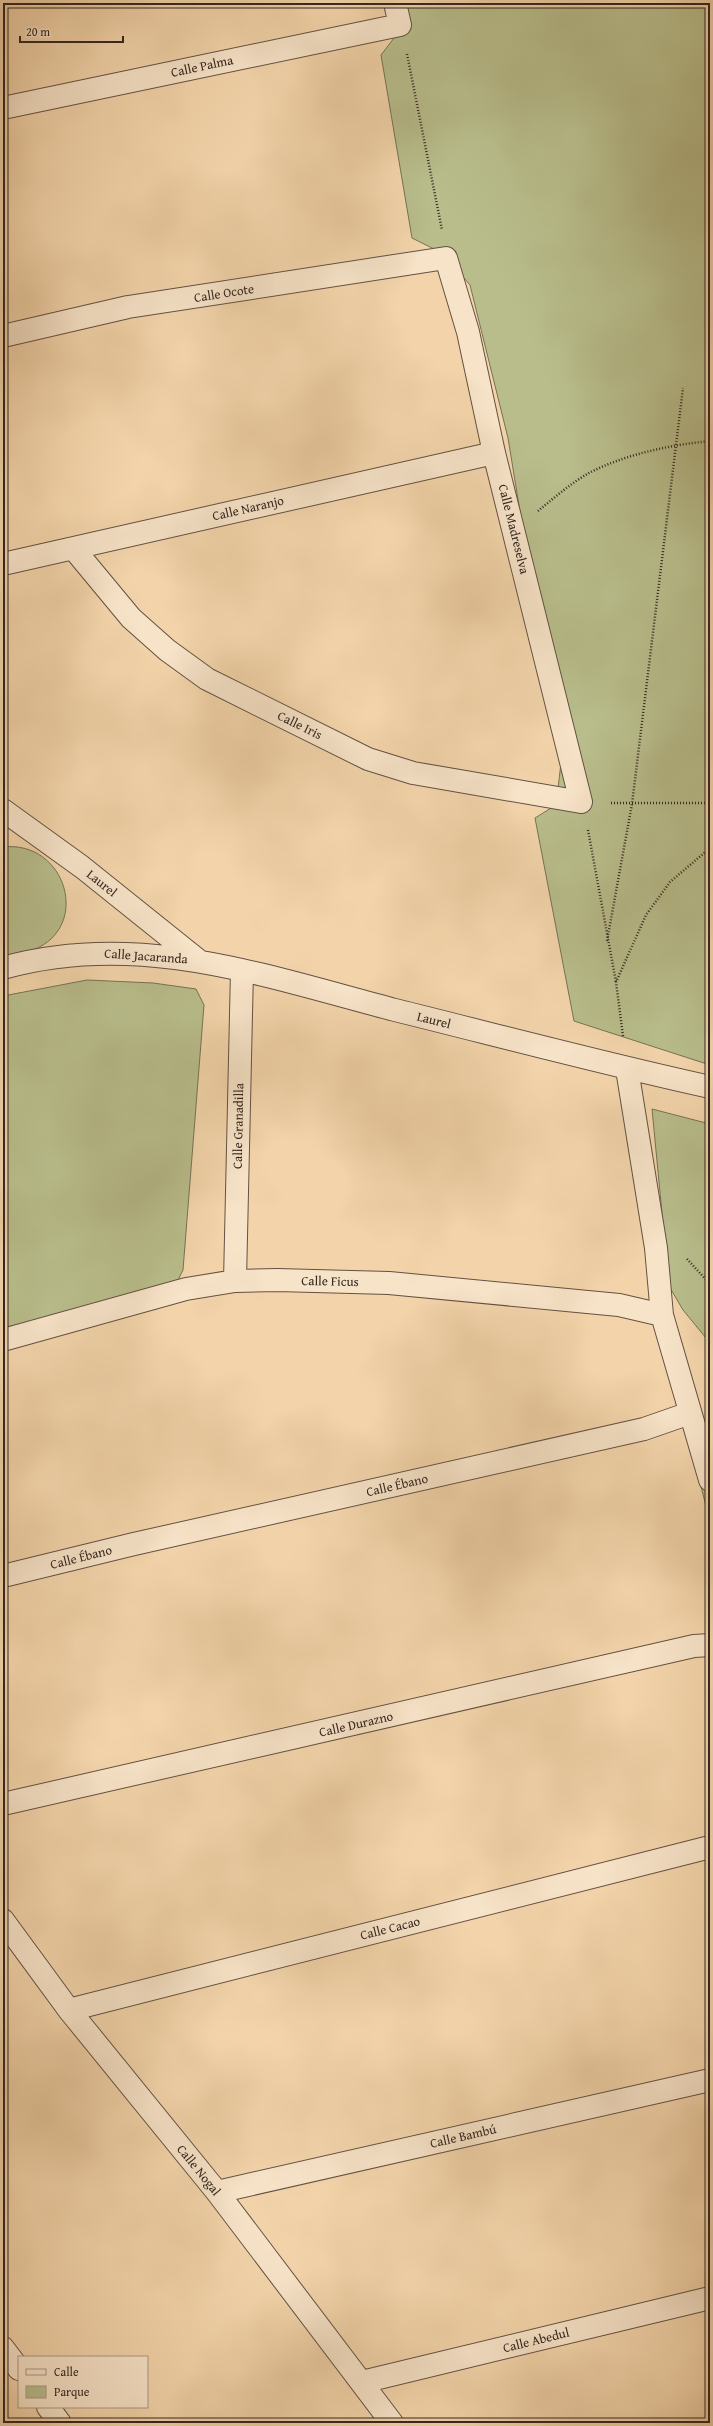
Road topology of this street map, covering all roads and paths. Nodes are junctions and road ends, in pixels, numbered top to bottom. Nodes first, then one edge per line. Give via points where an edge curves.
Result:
1 (395, 3) edge
2 (400, 25) junction
3 (3, 108) edge
4 (446, 258) junction
5 (3, 336) edge
6 (683, 388) dead end
7 (710, 441) edge
8 (678, 444) junction
9 (494, 453) junction
10 (515, 529) junction
11 (73, 548) junction
12 (3, 564) edge
13 (580, 802) junction
14 (710, 803) edge
15 (632, 804) junction
16 (3, 810) edge
17 (710, 848) edge
18 (607, 941) junction
19 (198, 960) junction
20 (3, 968) edge
21 (242, 970) junction
22 (616, 982) junction
23 (627, 1069) junction
24 (710, 1087) edge
25 (235, 1281) junction
26 (662, 1315) junction
27 (3, 1340) edge
28 (690, 1413) junction
29 (710, 1480) edge
30 (3, 1576) edge
31 (710, 1645) edge
32 (3, 1804) edge
33 (710, 1847) edge
34 (3, 1920) edge
35 (69, 2010) junction
36 (710, 2080) edge
37 (217, 2192) junction
38 (710, 2298) edge
39 (3, 2348) edge
40 (18, 2368) edge
41 (362, 2382) junction
42 (49, 2408) edge
43 (60, 2423) edge
44 (392, 2423) edge

1 - 2 street
2 - 3 street, Calle Palma
2 - 4 path via 436,194
4 - 5 street, Calle Ocote via 128,308
4 - 9 street, Calle Madreselva via 468,332
6 - 8 path
7 - 8 path
8 - 10 path via 608,464 589,473
8 - 15 path
9 - 10 street, Calle Madreselva
9 - 11 street, Calle Naranjo
10 - 13 street, Calle Madreselva
11 - 12 street, Calle Naranjo
11 - 13 street, Calle Iris via 131,618 167,650 207,678 368,758 413,773
13 - 15 path
13 - 18 path via 597,870
14 - 15 path
15 - 18 path
16 - 19 street, Laurel via 82,867
17 - 22 path via 670,882 655,900
18 - 22 path
19 - 20 street, Calle Jacaranda via 115,952 34,959
19 - 21 street, Calle Jacaranda
21 - 23 street, Laurel
21 - 25 street, Calle Granadilla
22 - 23 path
23 - 24 street, Laurel
23 - 26 street via 656,1248
25 - 26 street, Calle Ficus via 389,1282 619,1305
25 - 27 street, Calle Ficus via 186,1289
26 - 28 street
28 - 29 street
28 - 30 street, Calle Ébano via 644,1429
31 - 32 street, Calle Durazno via 694,1646
33 - 35 street, Calle Cacao
34 - 35 street, Calle Nogal
35 - 37 street, Calle Nogal
36 - 37 street, Calle Bambú
37 - 41 street, Calle Nogal
38 - 41 street, Calle Abedul
39 - 40 street
41 - 44 street, Calle Nogal
42 - 43 street

